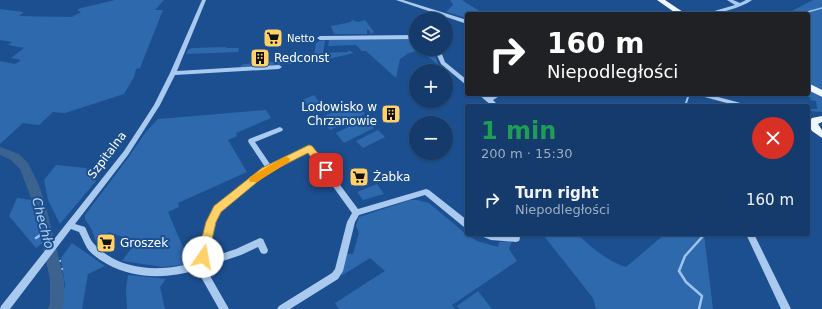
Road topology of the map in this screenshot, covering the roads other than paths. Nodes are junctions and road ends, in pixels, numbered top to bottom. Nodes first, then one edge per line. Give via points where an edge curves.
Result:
1 (204, 0) edge
2 (398, 0) edge
3 (660, 0) edge
4 (729, 0) edge
5 (750, 0) edge
6 (740, 5) junction
7 (437, 12) edge
8 (679, 12) edge
9 (714, 12) edge
10 (453, 17) edge
11 (465, 21) edge
12 (409, 37) edge
13 (320, 38) dead end
14 (440, 56) edge
15 (278, 67) dead end
16 (173, 73) junction
17 (465, 81) edge
18 (810, 87) edge
19 (822, 94) edge
20 (484, 96) edge
21 (496, 96) edge
22 (704, 96) edge
23 (706, 96) edge
24 (489, 100) junction
25 (494, 104) edge
26 (726, 104) edge
27 (738, 104) edge
28 (815, 120) edge
29 (280, 129) dead end
30 (818, 133) edge
31 (269, 168) junction
32 (356, 213) junction
33 (465, 222) edge
34 (69, 224) junction
35 (500, 236) edge
36 (751, 236) edge
37 (516, 238) dead end
38 (264, 250) dead end
39 (199, 265) junction
40 (4, 309) edge
41 (224, 309) edge
42 (282, 309) edge
43 (786, 309) edge

1 - 16 street, Szpitalna
2 - 7 street
3 - 8 main road
4 - 6 street
5 - 6 street
6 - 9 street
10 - 11 street
12 - 13 street
14 - 17 street via 443,63
15 - 16 street
16 - 34 street, Szpitalna via 157,105 126,153
18 - 19 main road
20 - 24 street
21 - 24 street
22 - 26 street
23 - 27 street
24 - 25 street
28 - 30 main road via 813,126
29 - 31 street via 251,141
31 - 32 street via 309,148
31 - 39 street via 218,209 211,222
32 - 33 street via 426,192
32 - 42 street via 351,222 339,271
34 - 39 street via 82,229 90,246 118,266 164,273
34 - 40 street, Szpitalna
35 - 37 street
36 - 43 street
38 - 39 street via 260,242
39 - 41 street

